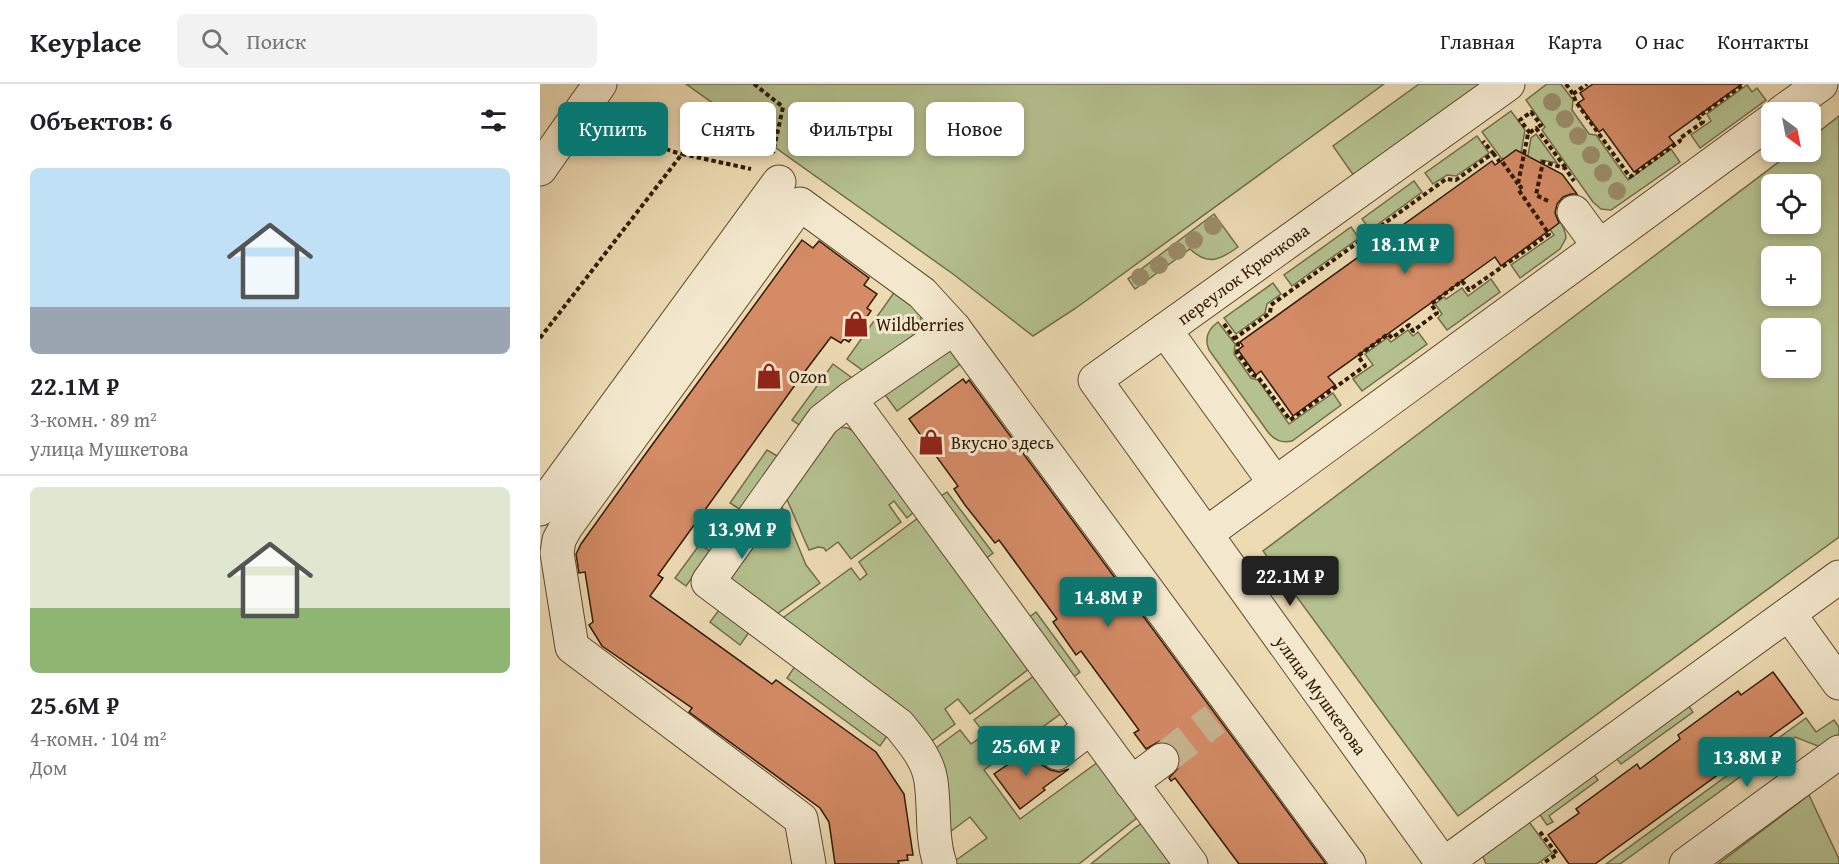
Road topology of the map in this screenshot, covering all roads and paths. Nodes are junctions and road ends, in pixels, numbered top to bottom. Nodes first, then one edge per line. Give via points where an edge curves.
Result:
1 (754, 84) edge
2 (1508, 84) edge
3 (1566, 84) edge
4 (1587, 84) edge
5 (1744, 84) edge
6 (1821, 84) edge
7 (596, 89) edge
8 (1574, 94) junction
9 (1796, 102) edge
10 (1536, 128) junction
11 (1761, 128) edge
12 (1530, 133) junction
13 (1482, 139) dead end
14 (1493, 153) junction
15 (680, 154) edge
16 (680, 156) edge
17 (690, 156) edge
18 (1565, 168) junction
19 (540, 170) edge
20 (774, 177) junction
21 (1518, 184) junction
22 (1569, 202) junction
23 (1599, 246) junction
24 (1219, 317) dead end
25 (954, 328) junction
26 (1165, 330) junction
27 (540, 338) edge
28 (1234, 339) junction
29 (1095, 380) joint
30 (850, 399) junction
31 (1275, 483) junction
32 (540, 509) edge
33 (1206, 534) junction
34 (1839, 578) edge
35 (1789, 614) junction
36 (1839, 683) edge
37 (1090, 728) junction
38 (1839, 752) edge
39 (1057, 753) dead end
40 (1162, 760) tunnel mouth
41 (1131, 783) junction
42 (1539, 830) dead end
43 (809, 864) edge
44 (940, 864) edge
45 (1191, 864) edge
46 (1349, 864) edge
47 (1443, 864) edge
48 (1542, 864) edge
49 (1686, 864) edge

1 - 20 path via 783,107
2 - 26 street, переулок Крючкова
3 - 8 path
4 - 8 path
5 - 8 path via 1698,117 1702,122 1680,141 1630,177
6 - 9 street
7 - 15 path via 646,140
7 - 19 street
10 - 12 path
10 - 12 path via 1541,125 1531,112 1520,120
10 - 18 path
11 - 23 street
12 - 21 path
13 - 14 path
14 - 21 path
14 - 28 path via 1456,180 1446,179 1271,305 1270,313
16 - 27 path
17 - 20 path
18 - 22 path
18 - 22 path via 1543,162 1536,195
20 - 32 street
21 - 28 path via 1549,234 1469,290 1462,281 1431,304 1437,313 1413,331 1410,325 1392,338 1388,334 1358,356 1365,366 1290,420 1237,353
22 - 23 street
23 - 31 street
24 - 28 path
25 - 30 street
25 - 43 street via 922,293 800,204 559,540 557,553 572,647 801,819
25 - 46 street via 1224,712
26 - 29 street, переулок Крючкова
26 - 31 street
29 - 33 street, улица Мушкетова
30 - 37 street
30 - 44 street via 823,420 708,582 899,725 918,749 931,779 935,848
31 - 33 street
33 - 47 street, улица Мушкетова
34 - 35 street
35 - 36 street
35 - 47 street
37 - 39 street
37 - 41 street
38 - 49 street
40 - 41 street
41 - 45 street
42 - 48 path via 1557,854

